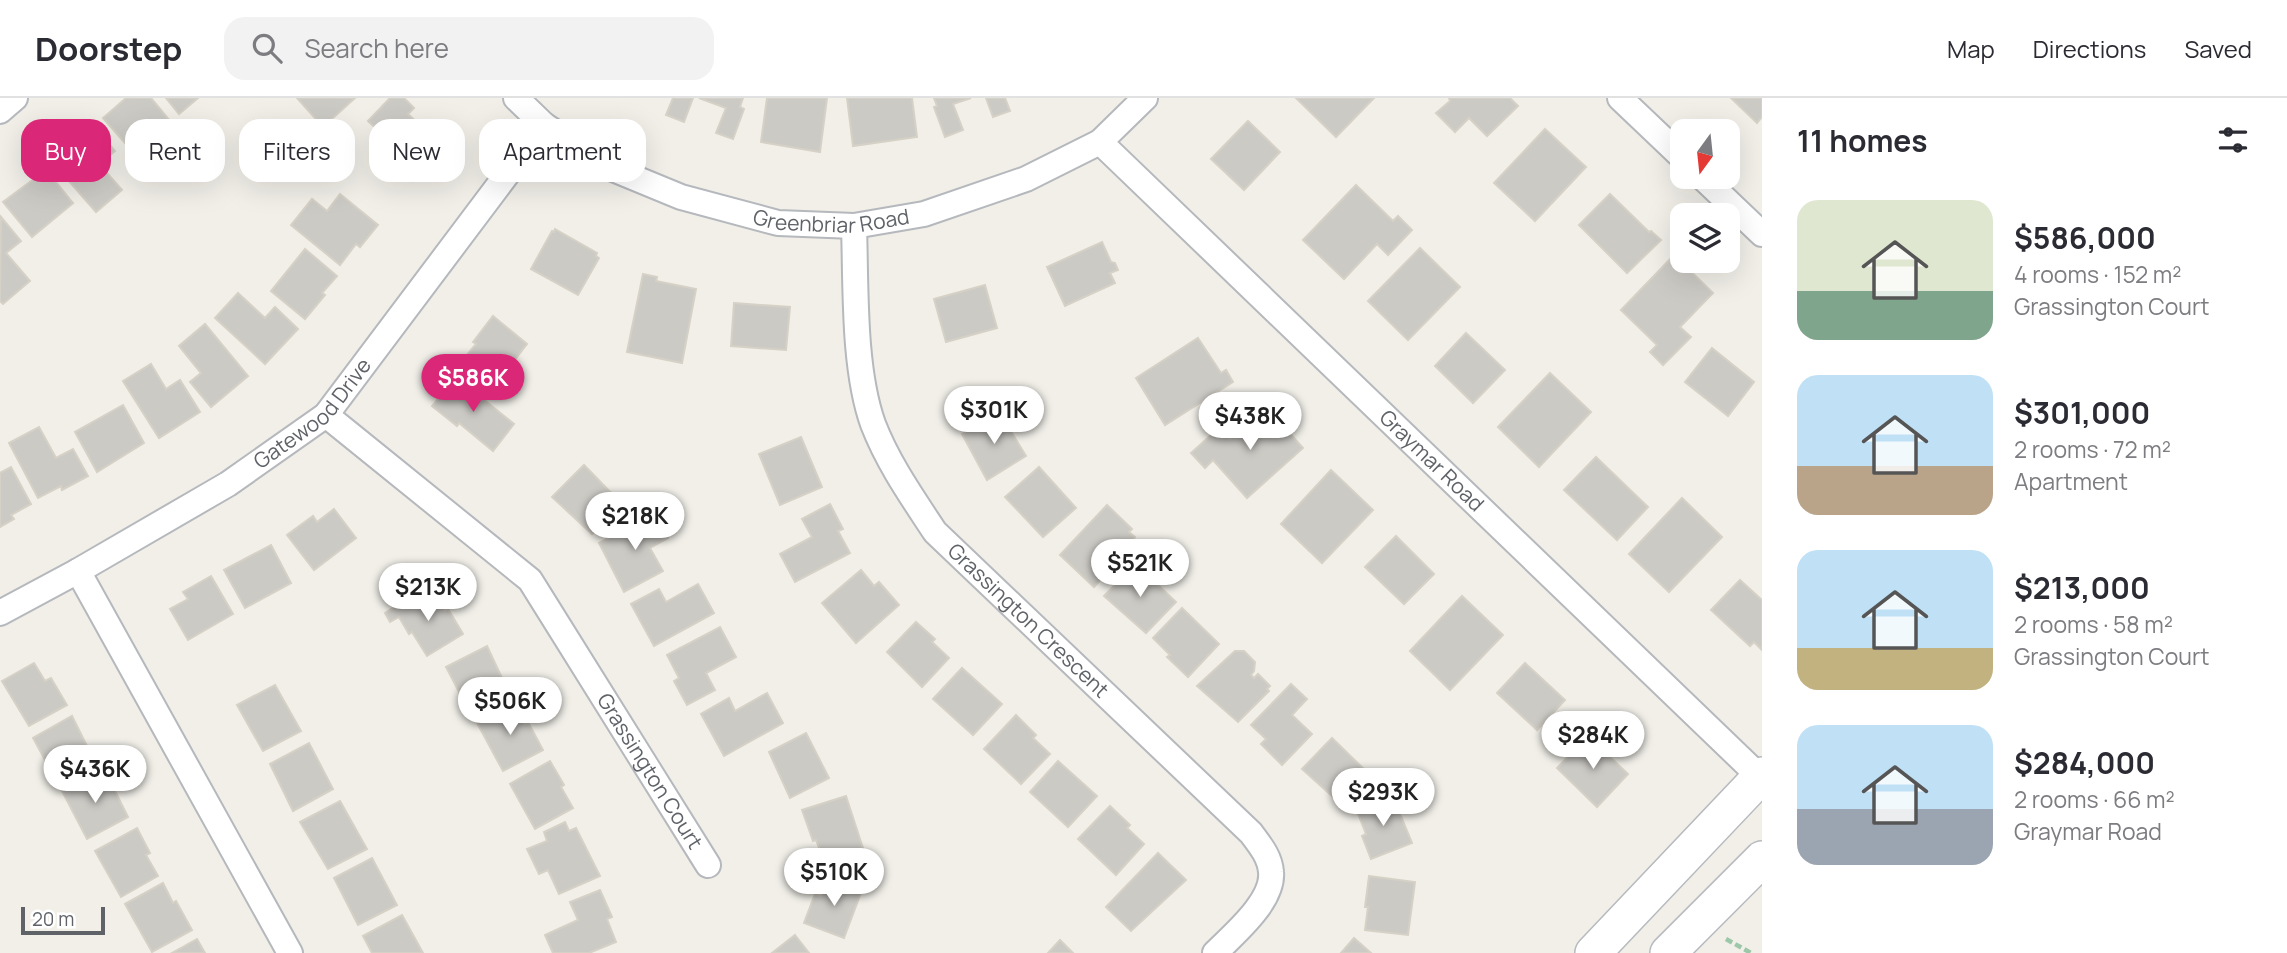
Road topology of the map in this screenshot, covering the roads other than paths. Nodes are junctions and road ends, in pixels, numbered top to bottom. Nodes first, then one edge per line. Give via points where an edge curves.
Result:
1 (15, 98) edge
2 (516, 98) edge
3 (1145, 98) edge
4 (1620, 98) edge
5 (0, 111) edge
6 (538, 119) edge
7 (1100, 142) junction
8 (1670, 146) edge
9 (501, 182) edge
10 (645, 182) edge
11 (1715, 189) edge
12 (854, 226) junction
13 (1762, 234) edge
14 (327, 415) junction
15 (78, 571) junction
16 (0, 613) edge
17 (1761, 777) edge
18 (1762, 859) edge
19 (708, 865) dead end
20 (290, 953) edge
21 (1215, 953) edge
22 (1593, 953) edge
23 (1668, 953) edge

1 - 5 street
2 - 6 street, Greenbriar Road
3 - 7 street, Greenbriar Road
4 - 8 street
7 - 12 street, Greenbriar Road via 983,195 924,214
7 - 17 street, Graymar Road
9 - 14 street, Gatewood Drive
10 - 12 street, Greenbriar Road via 681,197 778,223
11 - 13 street
12 - 21 street, Grassington Crescent via 863,376 873,423 897,475 935,532 1264,850 1272,873 1266,894 1250,918
14 - 15 street, Gatewood Drive via 228,484
14 - 19 street, Grassington Court via 530,580
15 - 16 street, Gatewood Drive
15 - 20 street
17 - 22 main road
18 - 23 main road

